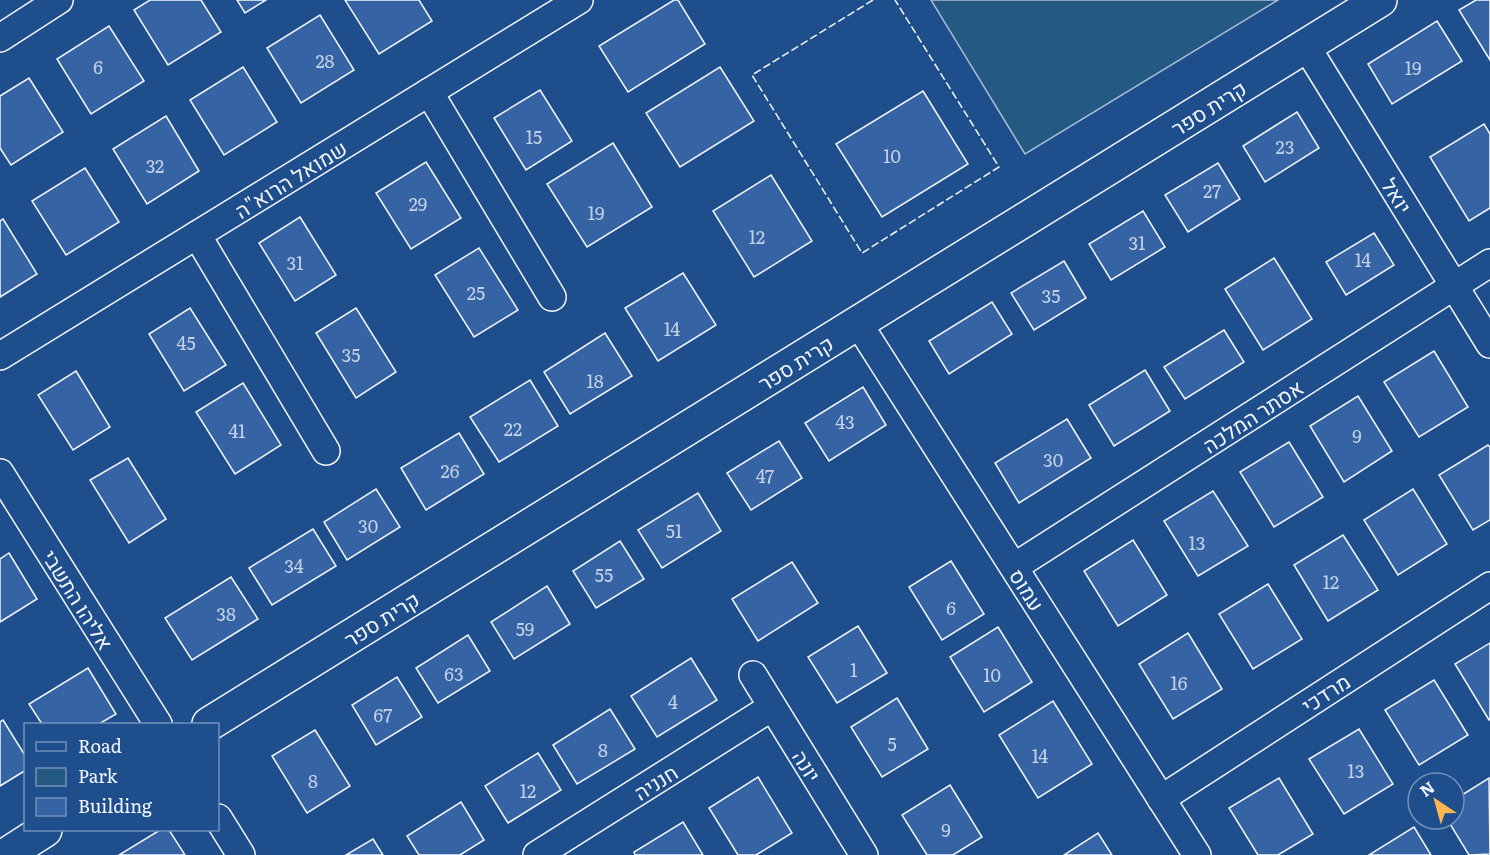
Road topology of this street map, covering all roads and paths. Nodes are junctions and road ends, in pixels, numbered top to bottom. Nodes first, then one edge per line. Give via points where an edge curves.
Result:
1 (58, 0) edge
2 (579, 0) edge
3 (1380, 0) edge
4 (0, 38) edge
5 (1306, 46) junction
6 (429, 92) junction
7 (197, 235) junction
8 (1490, 263) edge
9 (1454, 286) junction
10 (552, 297) dead end
11 (858, 323) junction
12 (1490, 344) edge
13 (0, 356) edge
14 (326, 451) dead end
15 (4, 490) edge
16 (1014, 567) junction
17 (1490, 586) edge
18 (753, 675) dead end
19 (772, 707) junction
20 (157, 723) edge
21 (211, 723) edge
22 (1161, 799) junction
23 (219, 820) edge
24 (43, 831) edge
25 (6, 855) edge
26 (241, 855) edge
27 (537, 855) edge
28 (864, 855) edge
29 (1197, 855) edge

1 - 4 street
2 - 6 street, שמואל הרוא"ה
3 - 5 street, קרית ספר
5 - 9 street, יואל
5 - 11 street, קרית ספר
6 - 7 street, שמואל הרוא"ה
6 - 10 street
7 - 13 street, שמואל הרוא"ה
7 - 14 street
8 - 9 street, אסתר המלכה
9 - 12 street, יואל
9 - 16 street, אסתר המלכה
11 - 16 street, עמוס
11 - 21 street, קרית ספר
15 - 20 street, אליהו התשבי
16 - 22 street, עמוס
17 - 22 street, מרדכי
18 - 19 street, יונה
19 - 27 street, חנניה
19 - 28 street, יונה
22 - 29 street, עמוס
23 - 26 street
24 - 25 street

